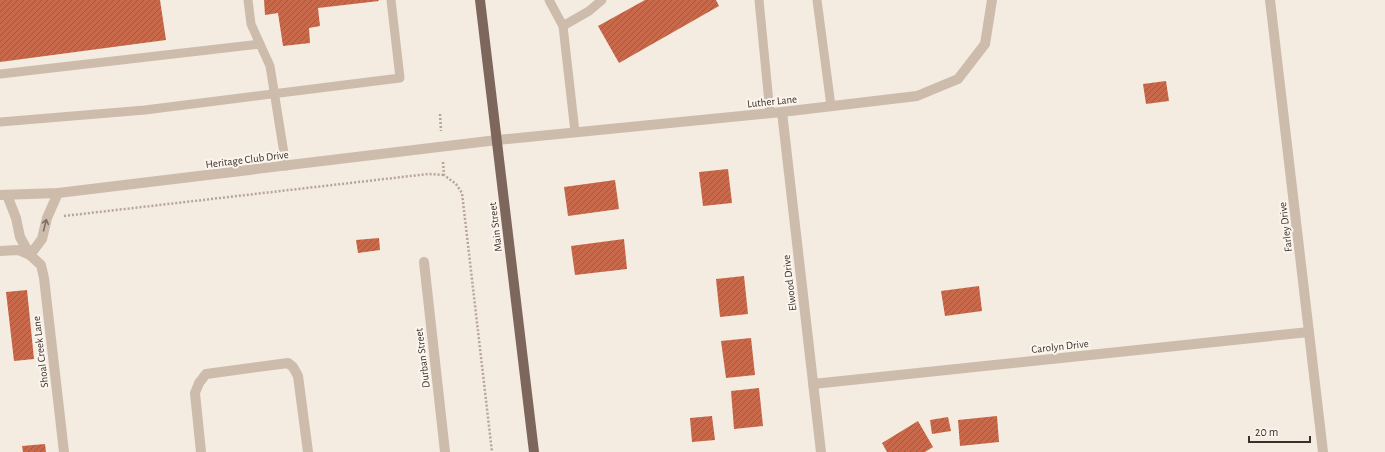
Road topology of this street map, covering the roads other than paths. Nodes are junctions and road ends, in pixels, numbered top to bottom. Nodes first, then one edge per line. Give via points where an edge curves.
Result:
1 (248, 0) edge
2 (391, 0) edge
3 (480, 0) edge
4 (549, 0) edge
5 (602, 0) edge
6 (758, 0) edge
7 (817, 0) edge
8 (992, 0) edge
9 (1270, 0) edge
10 (563, 26) junction
11 (260, 44) junction
12 (0, 74) edge
13 (275, 94) junction
14 (831, 106) junction
15 (782, 112) junction
16 (770, 113) junction
17 (0, 122) edge
18 (575, 132) junction
19 (497, 140) junction
20 (286, 166) junction
21 (58, 193) junction
22 (3, 195) edge
23 (0, 251) edge
24 (30, 255) junction
25 (424, 262) dead end
26 (1309, 332) junction
27 (813, 384) junction
28 (64, 452) edge
29 (201, 452) edge
30 (308, 452) edge
31 (445, 452) edge
32 (534, 452) edge
33 (821, 452) edge
34 (1323, 452) edge

1 - 11 lane via 251,24
2 - 13 lane via 400,78
3 - 19 main road, Main Street
4 - 10 lane
5 - 10 lane
6 - 16 lane
7 - 14 lane
8 - 14 street, Luther Lane via 984,44 958,79 917,96
9 - 26 street, Farley Drive
10 - 18 lane
11 - 12 lane
11 - 13 lane via 270,66
13 - 17 lane via 145,110
13 - 20 lane
14 - 15 street, Luther Lane
15 - 16 street, Luther Lane
15 - 27 street, Elwood Drive
16 - 18 street, Luther Lane
18 - 19 street, Luther Lane
19 - 20 street, Heritage Club Drive
19 - 32 main road, Main Street
20 - 21 street, Heritage Club Drive
21 - 22 street, Heritage Club Drive
24 -> 21 street via 42,239 47,218
22 - 24 street, Shoal Creek Lane via 16,218 20,237
23 - 24 street via 18,250
24 - 28 street, Shoal Creek Lane via 40,265 44,278
25 - 31 street, Durban Street
26 - 27 street, Carolyn Drive
26 - 34 street, Farley Drive
27 - 33 street, Elwood Drive
29 - 30 street via 195,393 206,374 288,363 298,376

